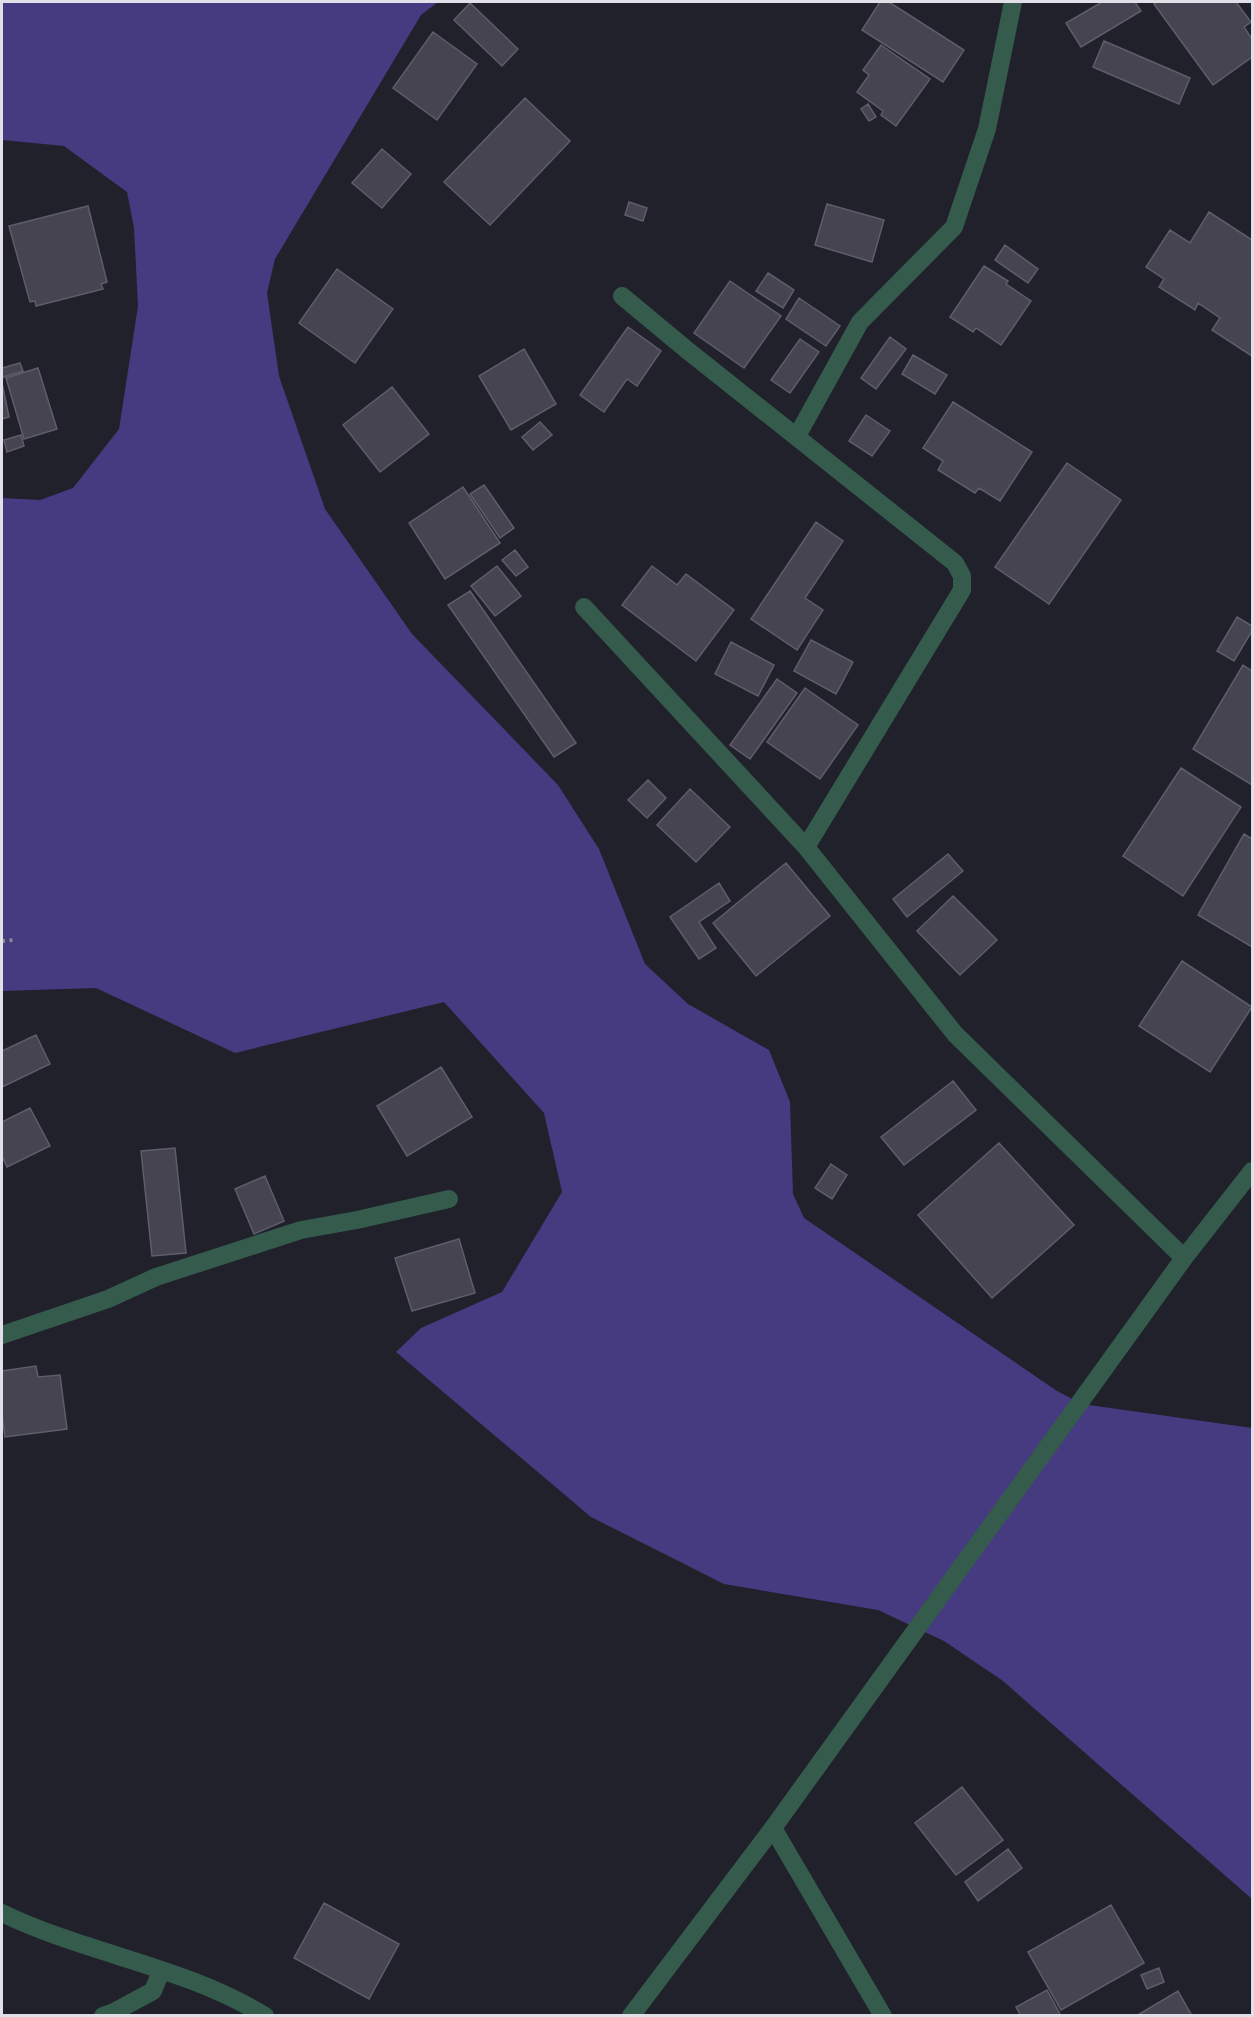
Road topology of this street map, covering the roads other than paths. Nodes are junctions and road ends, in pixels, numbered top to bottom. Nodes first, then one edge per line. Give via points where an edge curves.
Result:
1 (1013, 2) edge
2 (622, 296) dead end
3 (797, 436) junction
4 (584, 607) dead end
5 (806, 847) junction
6 (1252, 1171) edge
7 (449, 1199) dead end
8 (1184, 1258) junction
9 (2, 1335) edge
10 (773, 1828) junction
11 (2, 1913) edge
12 (161, 1971) junction
13 (103, 2016) edge
14 (265, 2016) edge
15 (631, 2016) edge
16 (883, 2016) edge

1 - 3 street via 987,129 954,227 860,322
2 - 3 street
3 - 5 street via 955,563 962,576 962,590
4 - 5 street
5 - 8 street via 955,1035
6 - 8 street
7 - 9 street via 301,1230 156,1277 108,1299
8 - 10 street
10 - 15 street
10 - 16 street
11 - 12 street
12 - 13 street via 153,1991
12 - 14 street via 210,1988

